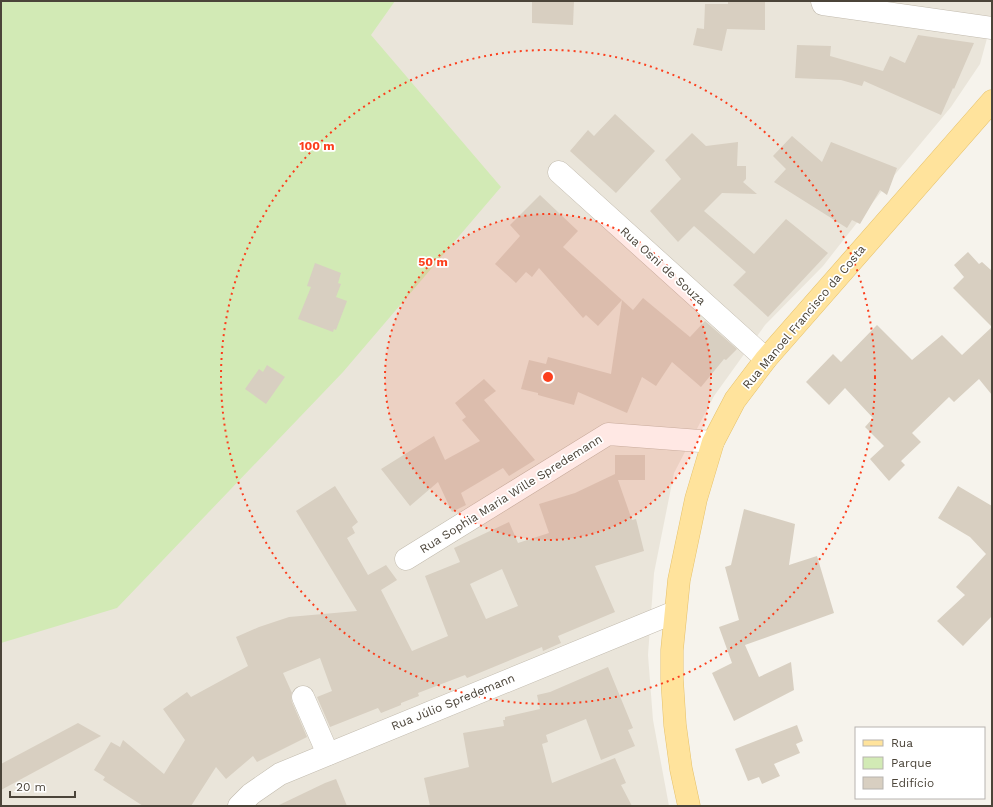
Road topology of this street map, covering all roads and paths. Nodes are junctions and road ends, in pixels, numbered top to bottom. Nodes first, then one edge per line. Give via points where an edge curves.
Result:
1 (822, 1) edge
2 (992, 28) edge
3 (992, 101) edge
4 (559, 172) dead end
5 (766, 359) junction
6 (713, 442) junction
7 (406, 560) dead end
8 (675, 612) junction
9 (303, 697) dead end
10 (328, 754) junction
11 (239, 806) edge
12 (690, 806) edge

1 - 2 street via 823,4
3 - 5 main road, Rua Manoel Francisco da Costa
4 - 5 street, Rua Osni de Souza
5 - 6 main road, Rua Manoel Francisco da Costa via 735,400
6 - 7 street, Rua Sophia Maria Wille Spredemann via 608,434
6 - 8 main road, Rua Manoel Francisco da Costa via 688,534
8 - 10 street, Rua Júlio Spredemann
8 - 12 main road, Rua Manoel Francisco da Costa via 672,650 675,725 681,769
9 - 10 street
10 - 11 street, Rua Júlio Spredemann via 280,774 251,794

